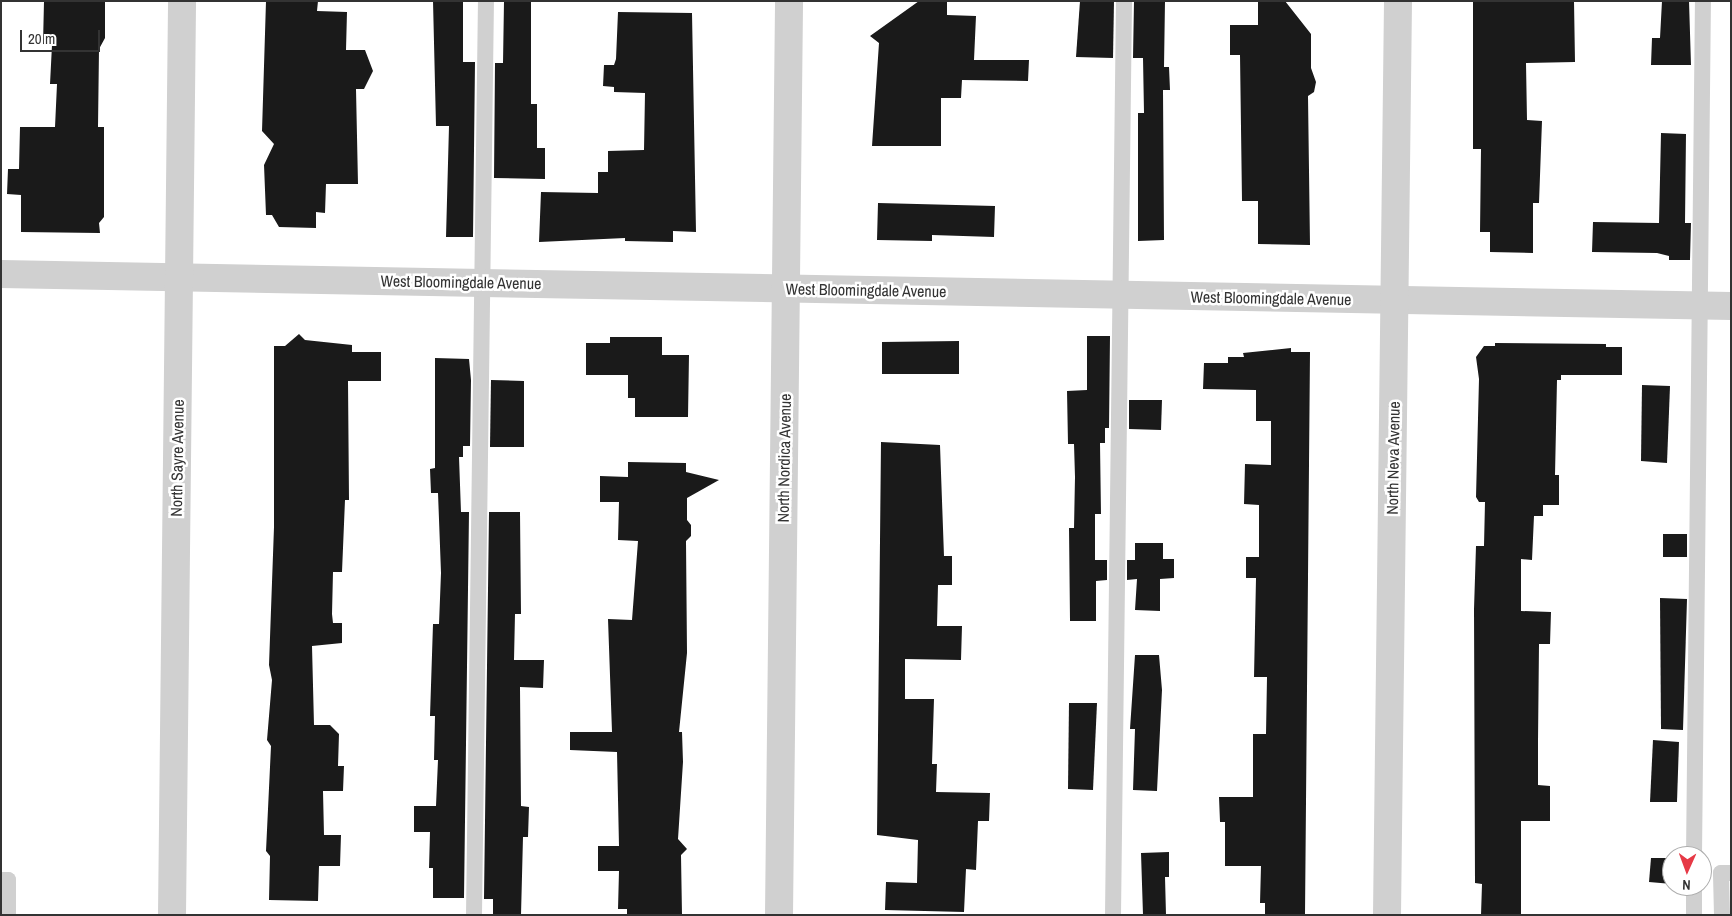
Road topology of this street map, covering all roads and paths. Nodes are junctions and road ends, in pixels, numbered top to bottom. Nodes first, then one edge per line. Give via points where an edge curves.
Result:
1 (182, 1) edge
2 (486, 1) edge
3 (789, 1) edge
4 (1124, 1) edge
5 (1398, 1) edge
6 (1703, 1) edge
7 (1, 274) edge
8 (179, 277) junction
9 (484, 283) junction
10 (786, 288) junction
11 (1121, 295) junction
12 (1394, 300) junction
13 (1700, 306) junction
14 (1731, 306) edge
15 (1694, 846) edge
16 (1731, 873) edge
17 (1, 880) edge
18 (1694, 896) edge
19 (8, 915) edge
20 (172, 915) edge
21 (474, 915) edge
22 (779, 915) edge
23 (1113, 915) edge
24 (1388, 915) edge
25 (1694, 915) edge
26 (1722, 915) edge

1 - 8 street, North Sayre Avenue
2 - 9 lane
3 - 10 street, North Nordica Avenue
4 - 11 lane
5 - 12 street, North Neva Avenue
6 - 13 lane
7 - 8 street, West Bloomingdale Avenue
8 - 9 street, West Bloomingdale Avenue
8 - 20 street, North Sayre Avenue
9 - 10 street, West Bloomingdale Avenue
9 - 21 lane
10 - 11 street, West Bloomingdale Avenue
10 - 22 street, North Nordica Avenue
11 - 12 street, West Bloomingdale Avenue
11 - 23 lane
12 - 13 street, West Bloomingdale Avenue
12 - 24 street, North Neva Avenue
13 - 14 street, West Bloomingdale Avenue
13 - 15 lane
16 - 26 lane via 1721,873
17 - 19 lane via 8,880
18 - 25 lane

